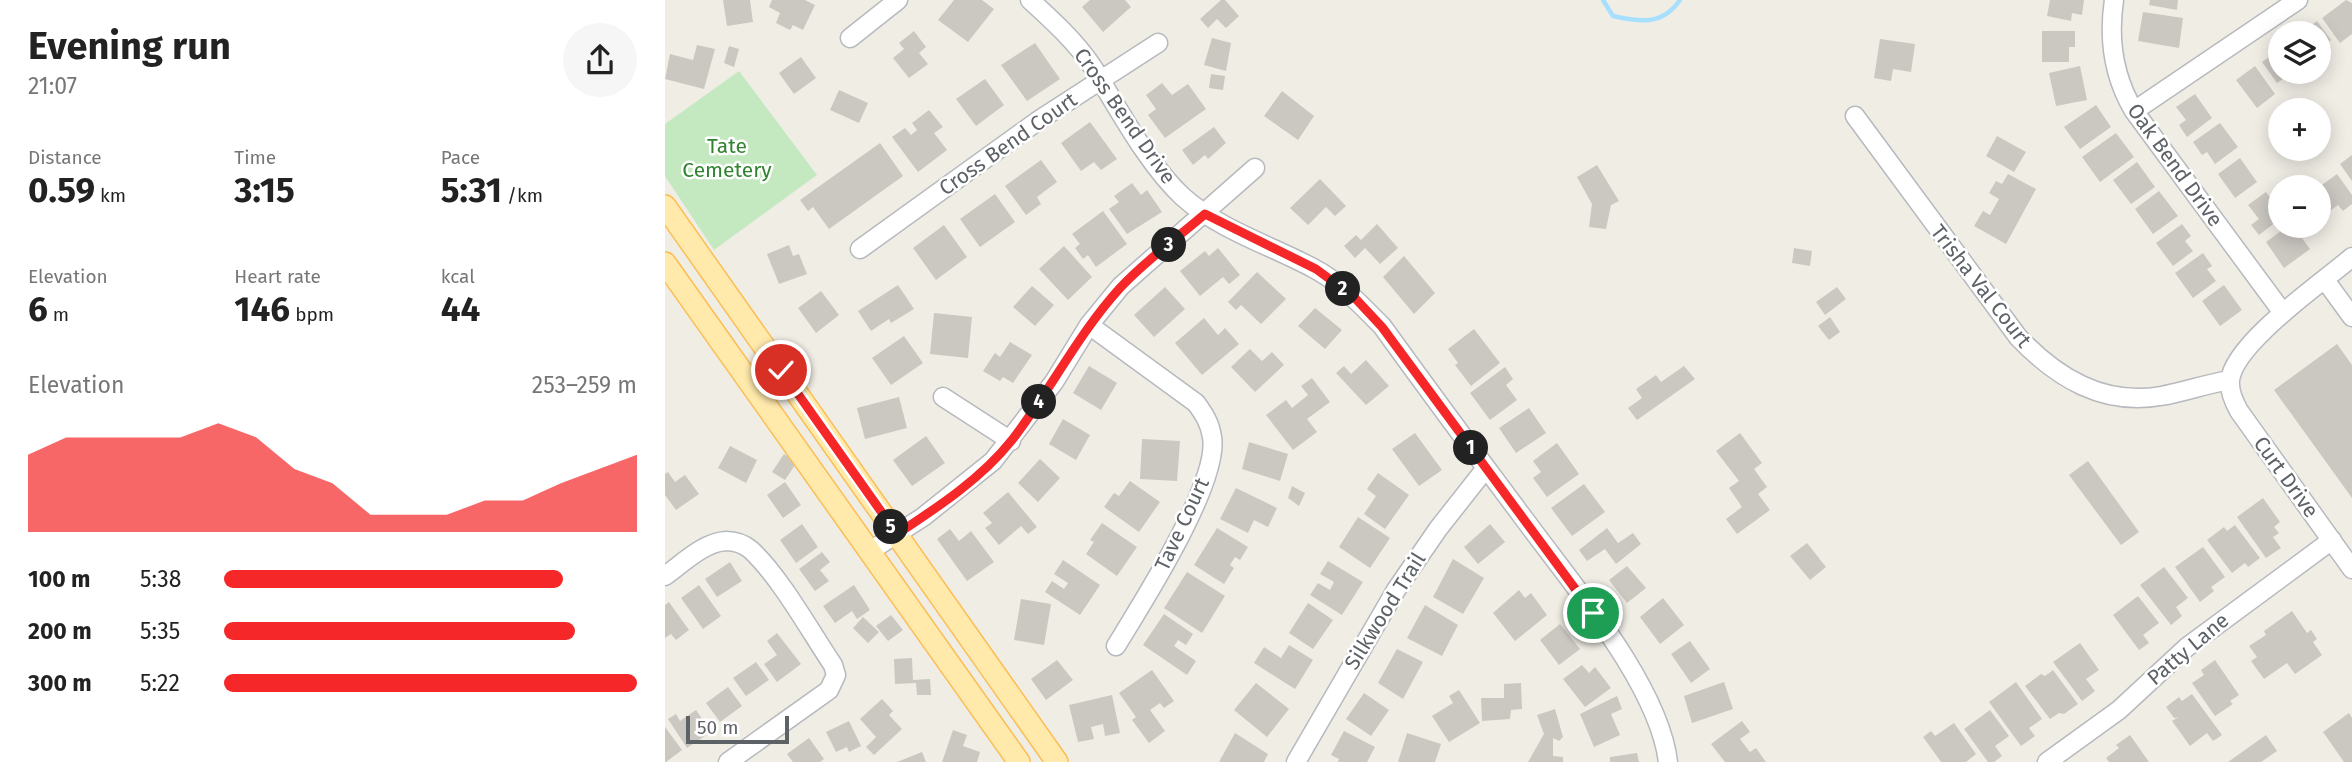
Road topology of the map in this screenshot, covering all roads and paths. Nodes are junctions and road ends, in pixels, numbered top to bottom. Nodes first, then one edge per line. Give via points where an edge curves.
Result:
1 (898, 0) edge
2 (1030, 0) edge
3 (2114, 0) edge
4 (2298, 0) edge
5 (850, 38) dead end
6 (1159, 43) dead end
7 (1100, 79) junction
8 (2134, 111) junction
9 (1855, 116) dead end
10 (1255, 168) dead end
11 (665, 206) edge
12 (1205, 214) junction
13 (860, 249) dead end
14 (2352, 257) edge
15 (665, 263) edge
16 (2325, 280) junction
17 (2283, 313) junction
18 (2352, 317) edge
19 (1089, 325) junction
20 (2230, 380) junction
21 (943, 397) dead end
22 (1011, 440) junction
23 (1486, 468) junction
24 (897, 534) junction
25 (2332, 540) junction
26 (870, 551) junction
27 (2351, 565) edge
28 (665, 576) edge
29 (1116, 646) dead end
30 (729, 762) edge
31 (1019, 762) edge
32 (1056, 762) edge
33 (1296, 762) edge
34 (1668, 762) edge
35 (2047, 762) edge

1 - 5 street
2 - 7 street, Cross Bend Drive via 1067,34
3 - 8 street, Oak Bend Drive via 2114,61 2121,88
4 - 8 street
6 - 7 street, Cross Bend Court
7 - 12 street, Cross Bend Drive via 1181,196
7 - 13 street, Cross Bend Court
8 - 17 street, Oak Bend Drive
9 - 20 street, Trisha Val Court via 2018,337 2063,376 2113,397 2139,398
10 - 12 street
11 - 24 main road
12 - 19 street via 1121,286
12 - 23 street, Cross Bend Drive via 1316,269 1354,297 1382,327
14 - 16 street
15 - 26 main road
16 - 17 street
16 - 18 street
17 - 20 street via 2242,354
19 - 22 street
19 - 29 street, Tave Court via 1196,403 1207,417 1213,439 1197,499
20 - 25 street, Curt Drive via 2239,411
21 - 22 street
22 - 24 street via 968,483
23 - 33 street, Silkwood Trail via 1396,590
23 - 34 street, Cross Bend Drive via 1593,613 1645,693
24 - 26 street
24 - 32 main road
25 - 27 street, Curt Drive
25 - 35 street, Patty Lane via 2187,647 2119,710
26 - 31 main road
28 - 30 street via 711,545 730,542 750,549 833,665 836,675 829,690

